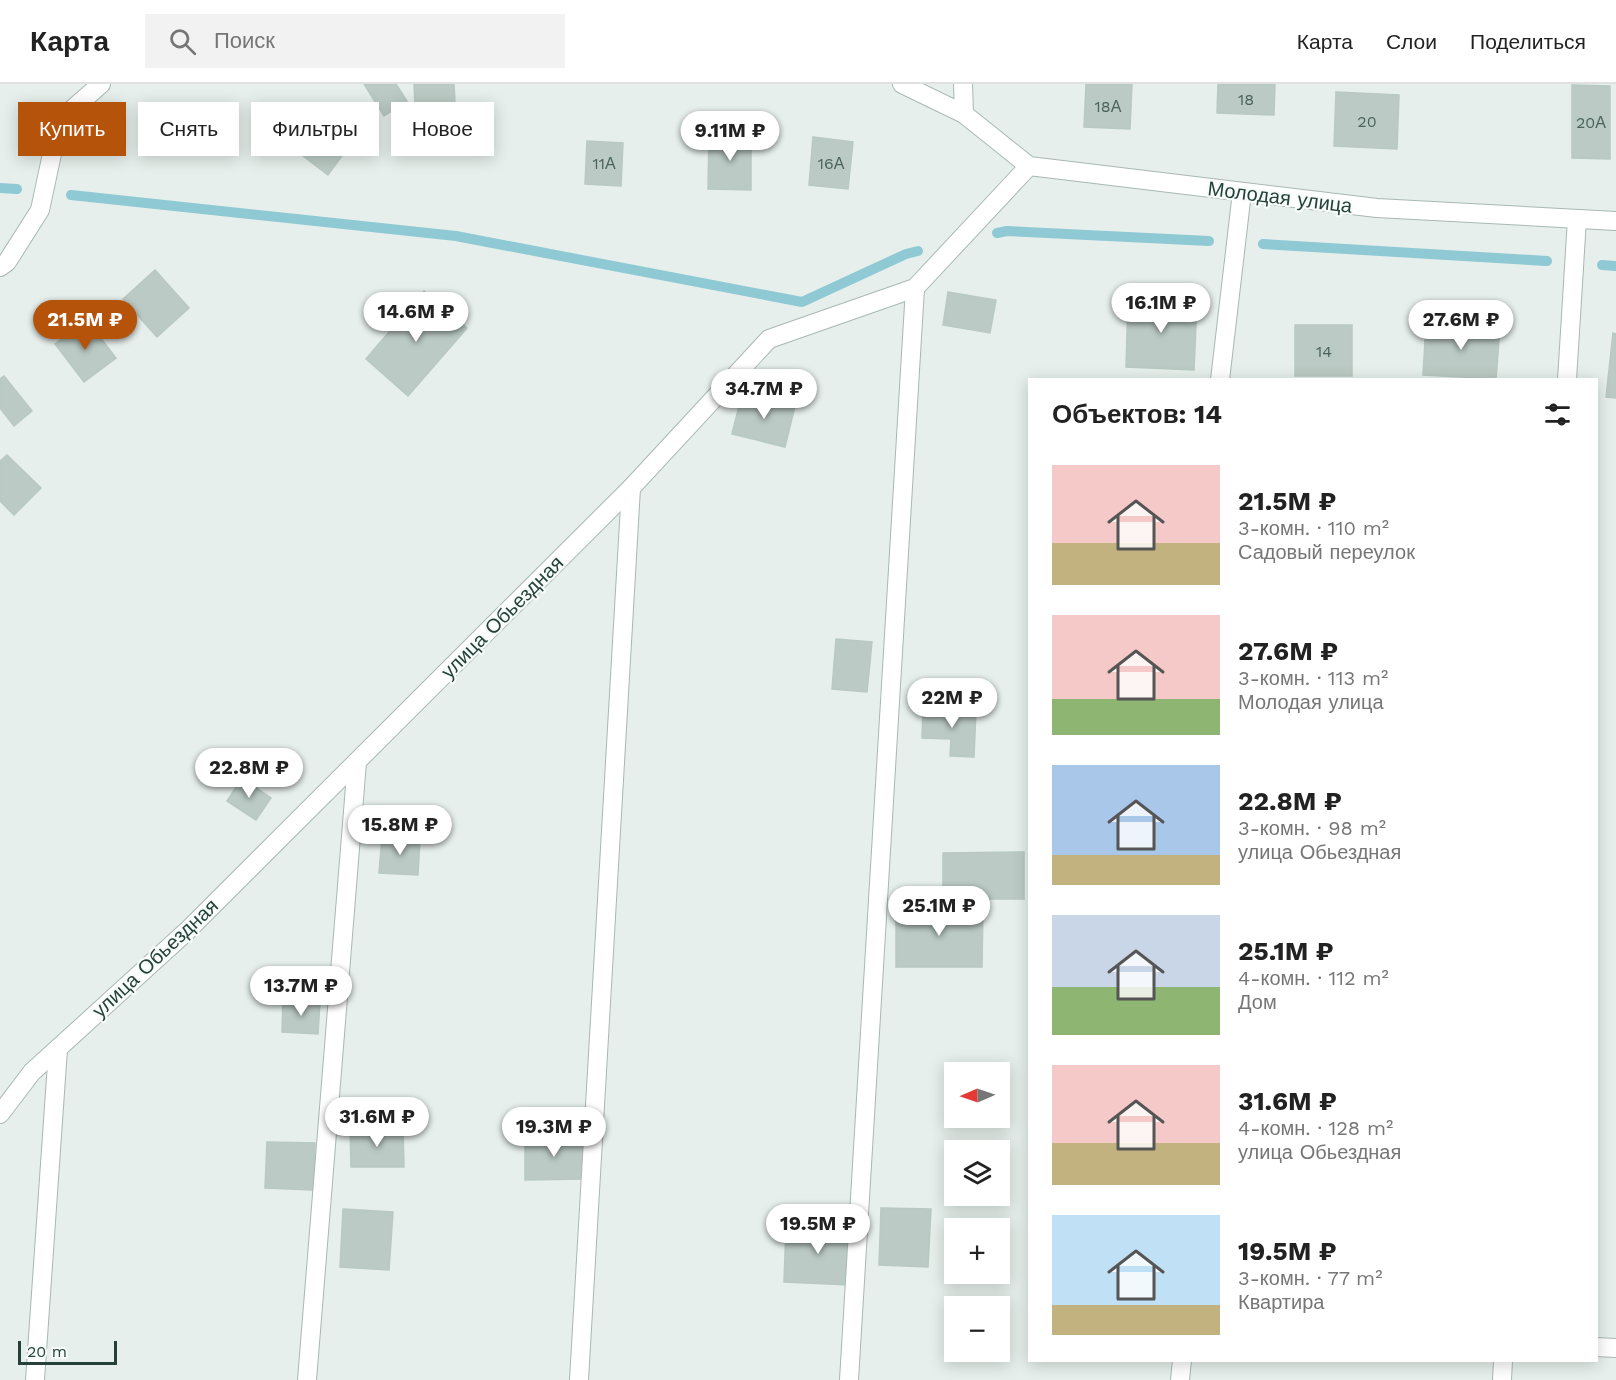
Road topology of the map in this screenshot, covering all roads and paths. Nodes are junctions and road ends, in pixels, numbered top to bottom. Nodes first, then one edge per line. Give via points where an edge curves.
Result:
1 (101, 84) edge
2 (902, 84) edge
3 (963, 84) edge
4 (964, 114) junction
5 (1029, 166) junction
6 (1242, 192) junction
7 (1577, 219) junction
8 (1616, 221) edge
9 (0, 267) edge
10 (915, 288) junction
11 (1220, 378) edge
12 (1567, 378) edge
13 (632, 488) junction
14 (357, 762) junction
15 (58, 1049) junction
16 (0, 1114) edge
17 (1598, 1347) edge
18 (1616, 1348) edge
19 (1182, 1362) edge
20 (1503, 1362) edge
21 (35, 1380) edge
22 (307, 1380) edge
23 (579, 1380) edge
24 (849, 1380) edge
25 (1180, 1380) edge
26 (1502, 1380) edge

1 - 9 street via 59,121 40,210
2 - 4 street
3 - 4 street
4 - 5 street
5 - 6 street, Молодая улица
5 - 10 street, улица Обьездная
6 - 7 street, Молодая улица via 1377,208
6 - 11 street
7 - 8 street, Молодая улица
7 - 12 street
10 - 13 street, улица Обьездная via 770,339
10 - 24 street
13 - 14 street, улица Обьездная
13 - 23 street
14 - 15 street, улица Обьездная via 187,931
14 - 22 street
15 - 16 street, улица Обьездная via 32,1072
15 - 21 street
17 - 18 street
19 - 25 street
20 - 26 street

